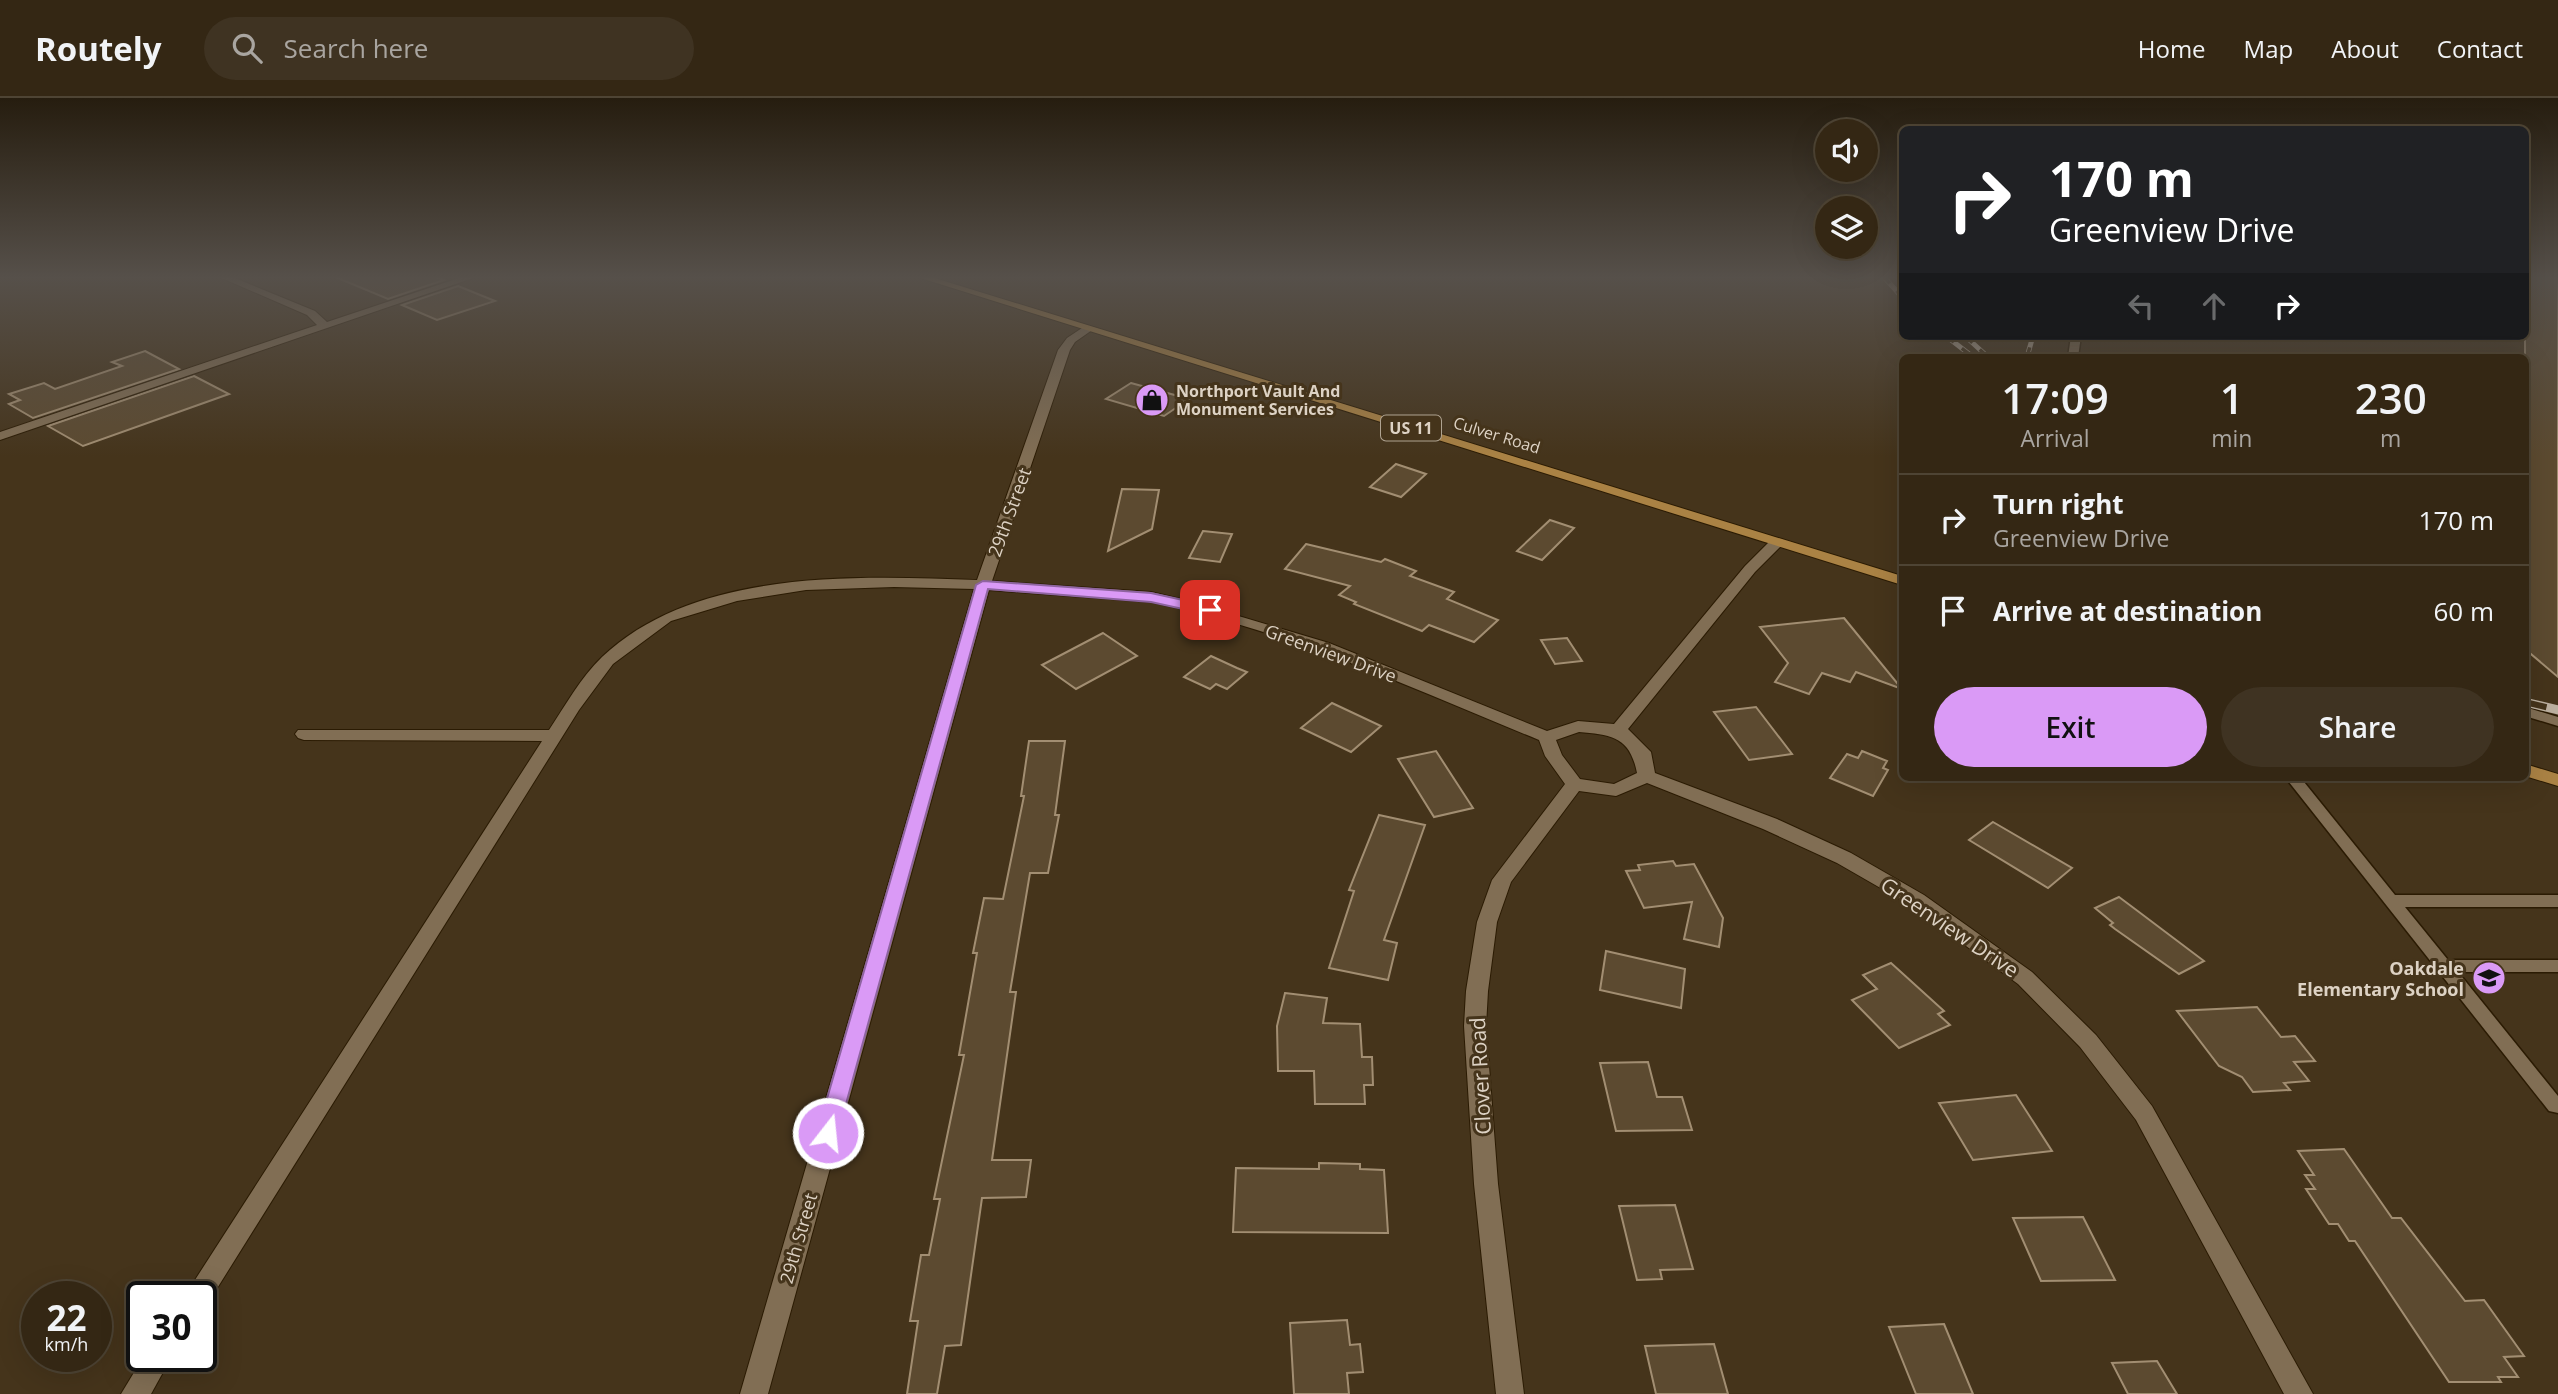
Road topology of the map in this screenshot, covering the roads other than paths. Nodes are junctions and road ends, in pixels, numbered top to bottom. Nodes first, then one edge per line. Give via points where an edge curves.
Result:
1 (294, 336) edge
2 (1077, 336) edge
3 (1116, 336) edge
4 (0, 436) edge
5 (1777, 542) junction
6 (1899, 580) edge
7 (983, 585) junction
8 (2529, 712) edge
9 (2558, 722) edge
10 (1618, 730) junction
11 (304, 734) dead end
12 (554, 736) junction
13 (1546, 737) junction
14 (2529, 771) edge
15 (1647, 776) junction
16 (2558, 780) edge
17 (2295, 781) edge
18 (1574, 784) junction
19 (2391, 901) junction
20 (2558, 901) edge
21 (2443, 966) junction
22 (2558, 966) edge
23 (2555, 1106) dead end
24 (207, 1281) edge
25 (149, 1372) edge
26 (135, 1394) edge
27 (754, 1394) edge
28 (1510, 1394) edge
29 (2299, 1394) edge

1 - 4 street
2 - 7 street, 29th Street via 1064,350
3 - 5 main road, Culver Road / US 11
5 - 6 main road, Culver Road / US 11
5 - 10 street
7 - 12 street, Greenview Drive via 806,585 735,597 665,618 607,661
7 - 13 street, Greenview Drive via 1151,597 1210,610 1323,646
7 - 27 street, 29th Street
8 - 9 lane
10 - 13 street via 1578,726
10 - 15 street via 1643,752
11 - 12 street
12 - 24 street, Greenview Drive
13 - 18 street via 1553,756
14 - 16 main road
15 - 18 street via 1616,789
15 - 29 street, Greenview Drive via 1844,858 1917,900 2025,978 2088,1041 2144,1113
17 - 19 lane
18 - 28 street, Clover Road via 1502,880 1487,922 1477,991 1475,1026 1486,1184
19 - 20 lane
19 - 21 lane
21 - 22 lane
21 - 23 lane
25 - 26 street

